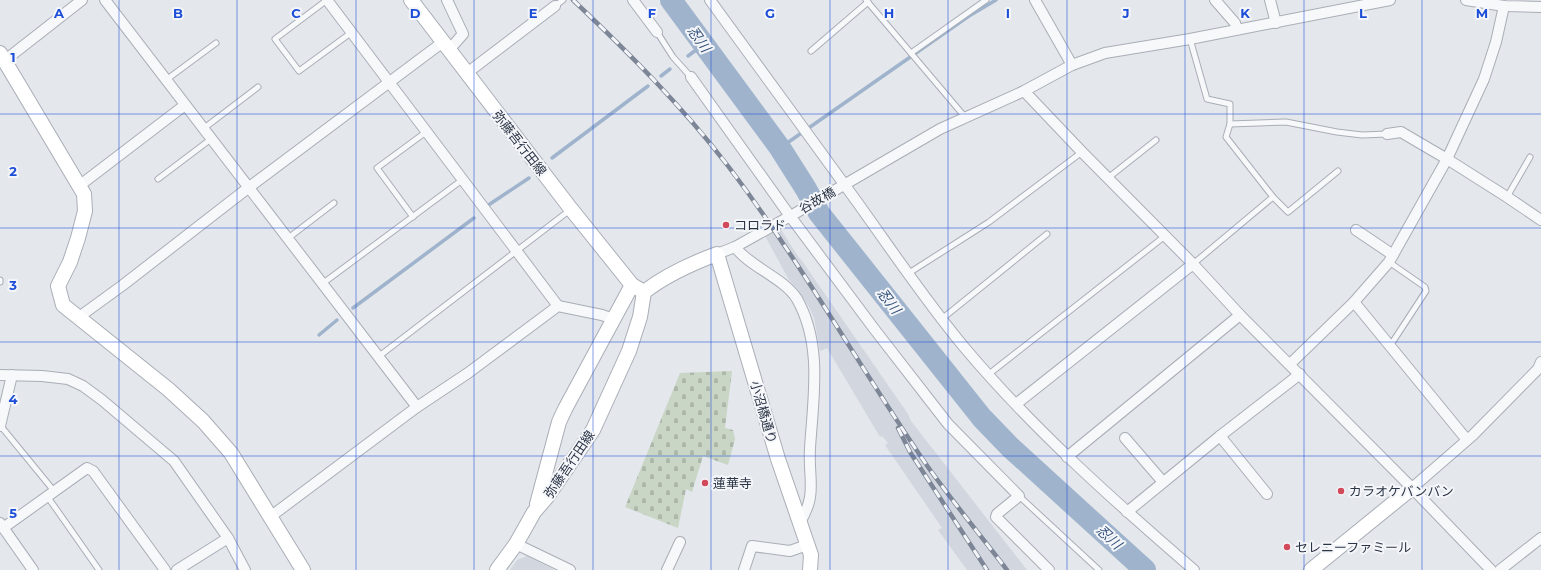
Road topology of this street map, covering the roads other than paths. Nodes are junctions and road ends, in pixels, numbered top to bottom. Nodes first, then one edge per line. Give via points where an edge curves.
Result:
1 (82, 0) edge
2 (105, 0) edge
3 (327, 0) edge
4 (411, 0) edge
5 (447, 0) edge
6 (633, 0) edge
7 (710, 0) edge
8 (986, 0) edge
9 (1035, 0) edge
10 (1215, 0) edge
11 (1270, 0) edge
12 (1390, 0) edge
13 (1466, 0) edge
14 (867, 1) edge
15 (559, 3) edge
16 (1504, 6) junction
17 (1541, 7) edge
18 (1276, 23) junction
19 (1237, 29) junction
20 (352, 32) junction
21 (657, 32) joint
22 (1190, 39) junction
23 (216, 42) dead end
24 (446, 46) junction
25 (811, 51) dead end
26 (911, 53) junction
27 (2, 57) edge
28 (1072, 65) junction
29 (467, 73) junction
30 (690, 77) joint
31 (166, 80) junction
32 (388, 83) junction
33 (258, 87) dead end
34 (1024, 91) junction
35 (185, 105) junction
36 (965, 117) junction
37 (1230, 124) junction
38 (203, 129) junction
39 (426, 132) junction
40 (1387, 134) joint
41 (211, 139) junction
42 (1156, 140) dead end
43 (1082, 152) junction
44 (1530, 157) dead end
45 (1447, 159) junction
46 (1338, 171) dead end
47 (1108, 178) junction
48 (158, 179) dead end
49 (462, 180) junction
50 (79, 186) junction
51 (843, 186) junction
52 (248, 188) junction
53 (1273, 197) junction
54 (1508, 197) junction
55 (334, 203) dead end
56 (571, 209) junction
57 (792, 215) junction
58 (413, 217) junction
59 (1541, 220) edge
60 (1356, 230) dead end
61 (1047, 234) dead end
62 (1165, 236) junction
63 (287, 239) junction
64 (735, 247) junction
65 (516, 251) junction
66 (717, 254) junction
67 (1391, 258) junction
68 (1193, 264) junction
69 (909, 273) junction
70 (322, 284) junction
71 (632, 284) junction
72 (644, 292) junction
73 (1354, 302) junction
74 (558, 306) junction
75 (1240, 315) junction
76 (79, 317) junction
77 (943, 318) junction
78 (613, 319) junction
79 (1390, 346) junction
80 (378, 357) junction
81 (1290, 364) junction
82 (1540, 368) edge
83 (989, 374) junction
84 (1300, 374) junction
85 (12, 375) junction
86 (0, 376) edge
87 (1016, 404) junction
88 (417, 408) junction
89 (0, 426) edge
90 (1220, 436) junction
91 (1125, 438) dead end
92 (1467, 440) junction
93 (1067, 457) junction
94 (1163, 482) junction
95 (1412, 488) junction
96 (51, 493) junction
97 (1267, 494) dead end
98 (1019, 496) junction
99 (534, 512) junction
100 (1127, 512) junction
101 (270, 517) junction
102 (799, 524) junction
103 (1, 527) edge
104 (228, 538) junction
105 (1541, 538) edge
106 (680, 542) dead end
107 (516, 544) junction
108 (807, 545) junction
109 (33, 570) edge
110 (99, 570) edge
111 (165, 570) edge
112 (177, 570) edge
113 (245, 570) edge
114 (303, 570) edge
115 (496, 570) edge
116 (570, 570) edge
117 (667, 570) edge
118 (744, 570) edge
119 (810, 570) edge
120 (1049, 570) edge
121 (1099, 570) edge
122 (1194, 570) edge
123 (1311, 570) edge
124 (1491, 570) edge
125 (1500, 570) edge

1 - 27 street
2 - 31 street
3 - 20 street
3 - 20 lane via 275,39 299,71
4 - 24 street, 弥藤吾行田線
5 - 24 street via 463,34
6 - 21 street
7 - 51 street
8 - 26 lane
9 - 28 street
10 - 19 street via 1235,23
11 - 18 street
12 - 18 street, 谷故橋
13 - 16 street
14 - 25 lane
14 - 26 lane
15 - 29 street
16 - 17 street
16 - 45 street via 1484,79
18 - 19 street, 谷故橋
19 - 22 street, 谷故橋
20 - 32 street
21 - 30 lane
22 - 28 street, 谷故橋 via 1105,53
22 - 37 lane via 1207,99 1230,104
23 - 31 lane
24 - 29 street, 弥藤吾行田線
24 - 32 street
26 - 36 lane
27 - 50 street
28 - 34 street, 谷故橋
29 - 56 street, 弥藤吾行田線
30 - 57 street
31 - 35 street
32 - 39 street
32 - 52 street
33 - 38 lane
34 - 36 street, 谷故橋
34 - 43 street
35 - 38 street
35 - 50 street
36 - 51 street, 谷故橋
37 - 40 lane via 1286,122 1337,132
37 - 53 lane via 1226,137
38 - 41 street
39 - 49 street
39 - 58 lane via 376,168
40 - 45 street via 1401,132
41 - 48 lane
41 - 52 street
42 - 47 lane
43 - 47 street
43 - 69 lane via 989,222
44 - 54 lane
45 - 54 street
45 - 67 street
46 - 53 lane via 1288,212
47 - 62 street
49 - 58 lane
49 - 65 street
50 - 76 street via 84,194 85,211 70,262 58,286 63,304
51 - 57 street, 谷故橋
51 - 69 street
52 - 63 street
52 - 76 street
53 - 68 lane
54 - 59 street
55 - 63 lane
56 - 65 lane
56 - 71 street, 弥藤吾行田線
57 - 64 street, 谷故橋
57 - 98 street via 875,330 948,424
58 - 70 lane
60 - 67 street
61 - 77 lane
62 - 68 street
62 - 83 lane
63 - 70 street
64 - 66 street, 谷故橋
64 - 102 street via 796,298 812,343 815,372 810,451 812,484 809,506
65 - 74 street
65 - 80 lane
66 - 72 street via 675,271
66 - 102 street, 小沼橋通り
67 - 73 street
67 - 79 lane via 1425,287 1426,291
68 - 75 street
68 - 87 street
69 - 77 street
70 - 80 street
71 - 72 street, 弥藤吾行田線
71 - 78 street, 弥藤吾行田線
72 - 99 street, 弥藤吾行田線 via 640,317 629,351 593,430
73 - 79 street
73 - 81 street
74 - 78 street
74 - 88 street
75 - 81 street
75 - 93 street
76 - 101 street via 168,389 203,421 231,453
77 - 83 street
78 - 99 street, 弥藤吾行田線 via 559,422
79 - 92 street
80 - 88 street
81 - 84 street
82 - 92 street
83 - 87 street
84 - 90 street
84 - 95 street
85 - 86 street
85 - 89 street
85 - 104 street via 68,379 102,400 174,461
87 - 93 street
88 - 101 street
89 - 96 lane
90 - 94 street
90 - 97 street
91 - 94 street
92 - 95 street
93 - 100 street
94 - 100 street
95 - 123 street
95 - 124 street
96 - 103 street
96 - 110 lane
96 - 111 street via 87,468 93,471
98 - 120 street via 996,517
98 - 121 lane
99 - 107 street, 弥藤吾行田線
100 - 122 street
101 - 114 street
102 - 108 street, 小沼橋通り
103 - 109 street
104 - 112 street
104 - 113 street
105 - 125 street
106 - 117 street
107 - 115 street, 弥藤吾行田線
107 - 116 street
108 - 118 street via 790,551 752,546
108 - 119 street, 小沼橋通り via 811,555

